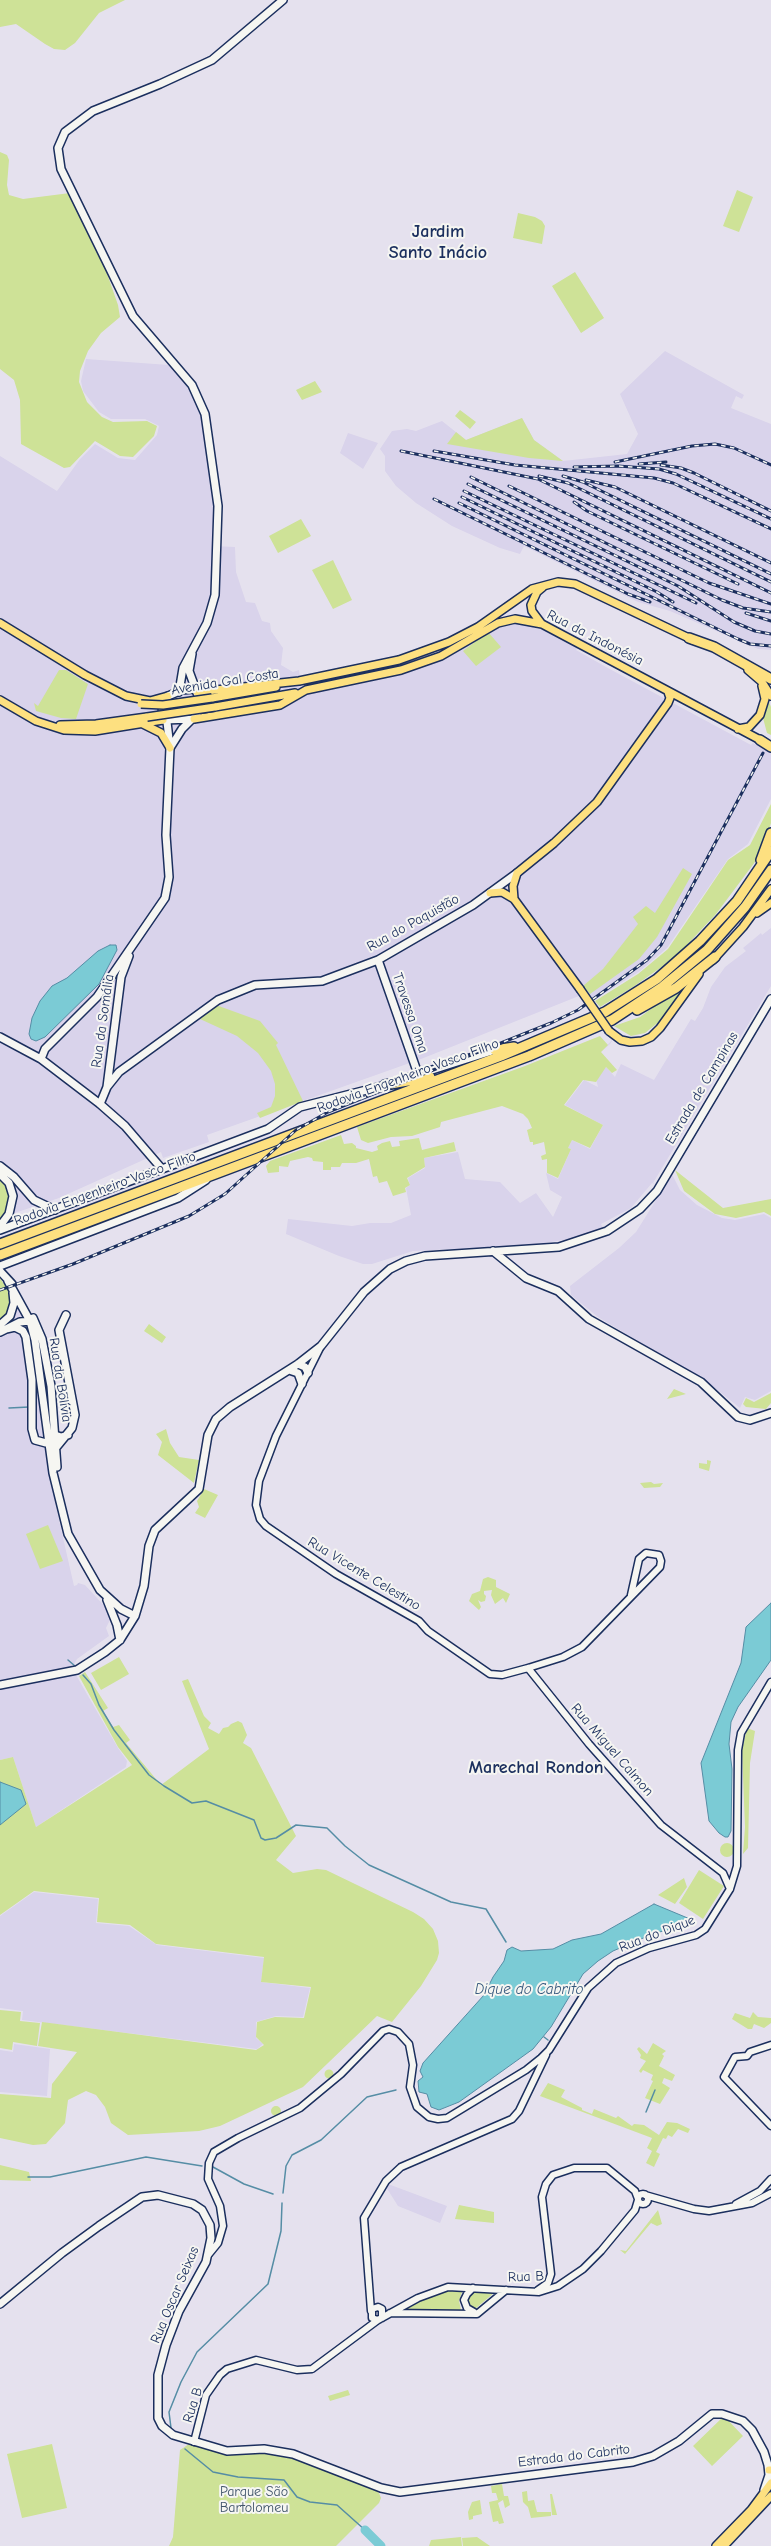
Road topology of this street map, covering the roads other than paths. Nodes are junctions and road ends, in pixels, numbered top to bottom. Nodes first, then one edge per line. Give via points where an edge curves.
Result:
1 (283, 0) edge
2 (548, 584) junction
3 (0, 623) edge
4 (542, 624) junction
5 (689, 638) junction
6 (192, 650) junction
7 (63, 662) junction
8 (757, 677) junction
9 (771, 679) edge
10 (299, 681) junction
11 (196, 690) junction
12 (179, 692) junction
13 (299, 692) junction
14 (668, 692) junction
15 (168, 696) junction
16 (771, 696) edge
17 (0, 700) edge
18 (193, 719) junction
19 (165, 721) junction
20 (42, 724) junction
21 (141, 724) junction
22 (738, 729) junction
23 (760, 740) joint
24 (771, 746) edge
25 (170, 748) junction
26 (771, 833) edge
27 (771, 850) edge
28 (771, 870) edge
29 (517, 873) junction
30 (754, 878) junction
31 (771, 889) edge
32 (490, 893) junction
33 (514, 899) junction
34 (771, 903) edge
35 (743, 927) junction
36 (134, 943) junction
37 (715, 957) junction
38 (378, 960) junction
39 (106, 985) junction
40 (120, 991) junction
41 (771, 998) edge
42 (612, 1020) junction
43 (0, 1037) edge
44 (535, 1043) junction
45 (496, 1050) joint
46 (41, 1059) junction
47 (480, 1064) junction
48 (110, 1066) junction
49 (119, 1072) junction
50 (418, 1074) junction
51 (385, 1085) junction
52 (107, 1087) junction
53 (100, 1104) junction
54 (0, 1166) edge
55 (162, 1169) junction
56 (0, 1174) edge
57 (214, 1174) junction
58 (55, 1210) junction
59 (0, 1226) edge
60 (0, 1230) edge
61 (0, 1244) edge
62 (493, 1251) junction
63 (0, 1255) edge
64 (0, 1266) edge
65 (0, 1271) edge
66 (7, 1280) junction
67 (13, 1290) junction
68 (29, 1315) junction
69 (66, 1315) dead end
70 (10, 1316) junction
71 (2, 1328) edge
72 (321, 1346) junction
73 (298, 1364) junction
74 (290, 1370) junction
75 (308, 1373) junction
76 (302, 1384) junction
77 (771, 1413) edge
78 (55, 1435) junction
79 (68, 1435) junction
80 (49, 1442) junction
81 (53, 1451) junction
82 (631, 1595) junction
83 (105, 1596) junction
84 (135, 1616) junction
85 (120, 1640) junction
86 (528, 1668) junction
87 (771, 1682) edge
88 (0, 1685) edge
89 (736, 1872) junction
90 (723, 1873) junction
91 (730, 1889) junction
92 (771, 2045) edge
93 (549, 2050) junction
94 (526, 2070) junction
95 (534, 2078) junction
96 (771, 2126) edge
97 (771, 2179) edge
98 (635, 2191) junction
99 (756, 2193) junction
100 (771, 2193) edge
101 (645, 2195) junction
102 (638, 2199) junction
103 (656, 2200) junction
104 (760, 2200) junction
105 (645, 2204) junction
106 (730, 2208) junction
107 (635, 2210) junction
108 (209, 2254) junction
109 (474, 2288) junction
110 (506, 2290) junction
111 (534, 2292) junction
112 (369, 2295) junction
113 (0, 2304) edge
114 (381, 2308) junction
115 (371, 2312) junction
116 (389, 2313) junction
117 (477, 2314) junction
118 (380, 2319) junction
119 (366, 2328) junction
120 (194, 2442) junction
121 (764, 2452) junction
122 (771, 2458) edge
123 (770, 2470) edge
124 (771, 2483) edge
125 (404, 2491) joint
126 (763, 2492) junction
127 (771, 2496) edge
128 (716, 2546) edge
129 (724, 2546) edge

1 - 6 main road via 212,60 93,111 65,132 58,148 61,169 133,316 150,340 192,385 205,414 219,523 212,609
2 - 4 main road via 537,592 531,605 532,611
2 - 5 main road via 575,584
2 - 10 main road via 532,589 478,627 421,653 372,667
3 - 7 main road, Avenida Gal Costa
4 - 13 main road, Rua da Indonésia via 515,619 498,623 426,662
4 - 14 main road, Rua da Indonésia
5 - 8 main road
5 - 9 highway via 714,647
6 - 11 main road via 189,671
6 - 12 main road via 183,668
7 - 10 main road, Avenida Gal Costa, bridge via 90,682 119,697 142,704 163,705 212,698
7 - 15 main road, Avenida Gal Costa via 135,699 150,701
8 - 16 main road
8 - 22 main road via 765,693 763,710 753,724
10 - 11 main road, Avenida Gal Costa
11 - 12 main road, Avenida Gal Costa
11 - 18 main road via 200,705
12 - 15 main road, Avenida Gal Costa
13 - 18 main road, Rua da Indonésia via 280,705
13 - 20 main road, bridge via 215,707 83,725
14 - 22 main road, Rua da Indonésia
14 - 29 main road, Rua do Paquistão via 668,703 597,802 554,843
15 - 19 main road via 162,706
17 - 20 main road
18 - 19 main road, Rua da Indonésia
18 - 25 main road via 182,729
19 - 21 main road
19 - 25 main road
20 - 21 main road via 77,731
21 - 25 main road via 161,733
22 - 23 main road, Rua da Indonésia
23 - 24 highway
25 - 36 main road via 166,835 168,888 159,908
26 - 30 highway
27 - 30 highway, Rodovia Engenheiro Vasco Filho
28 - 42 highway, Rodovia Engenheiro Vasco Filho via 745,907 707,950 662,987
29 - 32 main road, Rua do Paquistão
29 - 33 main road via 513,886
30 - 44 highway, Rodovia Engenheiro Vasco Filho via 715,926 679,962 657,979 605,1012
31 - 35 main road
32 - 33 main road via 502,892
32 - 38 main road, Rua do Paquistão
33 - 37 main road, bridge via 609,1031 620,1040 642,1041 651,1037 694,980
34 - 35 main road
35 - 37 main road
36 - 39 main road
36 - 40 main road, Rua da Somália via 124,966
37 - 42 highway via 666,995
38 - 49 main road, Rua do Paquistão via 314,983 255,985 233,993 208,1007
38 - 50 main road, Travessa Oma
39 - 40 main road via 112,985
39 - 46 main road via 89,1007 45,1049
40 - 48 main road, Rua da Somália
41 - 62 main road, Estrada de Campinas via 657,1191 634,1214 596,1235 548,1249
42 - 57 highway, Rodovia Engenheiro Vasco Filho via 529,1056
43 - 46 main road
44 - 45 highway
44 - 47 highway, Rodovia Engenheiro Vasco Filho
45 - 50 main road, Rodovia Engenheiro Vasco Filho
46 - 53 main road
47 - 51 highway via 422,1080
47 - 61 highway, Rodovia Engenheiro Vasco Filho
48 - 49 main road via 114,1072
48 - 52 main road, Rua da Somália
49 - 52 main road, Rua do Paquistão
50 - 51 main road, Rodovia Engenheiro Vasco Filho
51 - 55 main road, Rodovia Engenheiro Vasco Filho via 300,1107 268,1129
52 - 53 main road, Rua da Somália
53 - 55 main road via 125,1126
54 - 58 main road via 14,1177 34,1200
55 - 58 main road, Rodovia Engenheiro Vasco Filho
56 - 59 main road via 9,1183 13,1196 9,1214
57 - 63 highway, Rodovia Engenheiro Vasco Filho
57 - 64 main road via 178,1198
58 - 60 main road, Rodovia Engenheiro Vasco Filho
62 - 72 main road, Estrada de Campinas via 416,1257 390,1269 364,1292
62 - 77 main road via 524,1277 558,1291 589,1319 701,1382 738,1417 750,1420
65 - 66 main road, Rua da Bolívia
66 - 67 main road, Rua da Bolívia
66 - 68 main road, Rua da Bolívia via 19,1291
67 - 68 main road, Rua da Bolívia
67 - 70 main road via 14,1303
68 - 70 main road
68 - 71 main road via 20,1322
68 - 78 main road, Rua da Bolívia via 42,1339
68 - 80 main road, Rua da Bolívia via 43,1389
69 - 79 main road via 59,1330 75,1415
70 - 71 main road
71 - 80 main road via 15,1327 25,1334 32,1380 32,1434 39,1442
72 - 73 main road, Estrada de Campinas
72 - 75 street, Rua Vicente Celestino
73 - 74 main road, Estrada de Campinas
73 - 75 main road via 305,1367
74 - 76 main road via 298,1373
74 - 84 main road, Estrada de Campinas via 230,1407 213,1423 208,1435 199,1489 162,1521 153,1535 144,1586
75 - 76 street, Rua Vicente Celestino
76 - 86 street, Rua Vicente Celestino via 276,1436 257,1487 256,1505 262,1522 336,1574 419,1621 428,1631 490,1674 502,1675
78 - 79 main road
78 - 80 main road
78 - 81 main road, Rua da Bolívia
79 - 81 main road
80 - 81 main road, Rua da Bolívia
81 - 83 main road, Rua da Bolívia via 58,1493 68,1534 88,1572
82 - 82 street, Rua Vicente Celestino via 660,1567 659,1555 646,1552 639,1560
82 - 86 street, Rua Vicente Celestino via 582,1646 563,1657
83 - 84 main road, Rua da Bolívia
83 - 85 main road, Rua da Bolívia via 116,1621
84 - 85 main road, Estrada de Campinas
85 - 88 main road via 80,1669
86 - 90 street, Rua Miguel Calmon via 589,1744 661,1825
87 - 89 street, Rua do Dique via 746,1722 740,1738 739,1852
89 - 90 street
89 - 91 street, Rua do Dique
90 - 91 street
91 - 93 street, Rua do Dique via 715,1915 700,1933 638,1952 604,1972 588,1988
92 - 96 street via 750,2052 746,2056 734,2058 724,2078
93 - 94 street, Rua do Dique
93 - 95 street
94 - 95 street
94 - 108 street, Rua do Dique via 452,2116 438,2119 421,2112 415,2102 410,2087 413,2059 409,2044 398,2032 383,2031 341,2074 300,2108 214,2152 209,2163 208,2179 220,2206 223,2226 218,2242
95 - 112 street via 519,2111 512,2119 401,2167 388,2177 364,2218
97 - 99 street
98 - 101 street
98 - 102 street
98 - 111 street via 607,2168 574,2168 559,2171 550,2177 542,2197 552,2274 546,2286
99 - 104 street
99 - 106 street
100 - 104 street
101 - 102 street via 640,2195
101 - 103 street
101 - 105 street via 648,2199
102 - 105 street via 641,2204
102 - 107 street, Rua B
103 - 105 street
103 - 106 street via 702,2211
104 - 106 street
105 - 107 street
107 - 111 street, Rua B via 583,2269 552,2288
108 - 113 main road, Rua Oscar Seixas via 210,2225 202,2210 186,2202 158,2195 147,2196 62,2253
108 - 120 main road, Rua Oscar Seixas via 179,2311 158,2375 157,2409 160,2423 173,2434
109 - 110 street, Rua B
109 - 116 street, Rua B via 455,2287 440,2290
109 - 117 street via 467,2294 465,2303 470,2311
110 - 111 street, Rua B
110 - 117 street
112 - 114 street
112 - 115 street
114 - 115 street via 376,2307
114 - 116 street
114 - 118 street
115 - 118 street via 374,2319
115 - 119 street
116 - 117 street
116 - 118 street, Rua B
118 - 119 street, Rua B
119 - 120 street, Rua B via 308,2370 293,2370 256,2360 227,2369 206,2395
120 - 125 main road, Rua Oscar Seixas via 231,2451 264,2449 294,2454 381,2488
121 - 122 main road, Estrada do Cabrito
121 - 123 main road, Estrada do Cabrito
121 - 125 main road, Estrada do Cabrito via 752,2430 743,2420 712,2414 679,2441 653,2456 633,2462
123 - 126 main road, Estrada do Cabrito
124 - 126 main road
126 - 128 main road via 751,2510
127 - 129 main road

